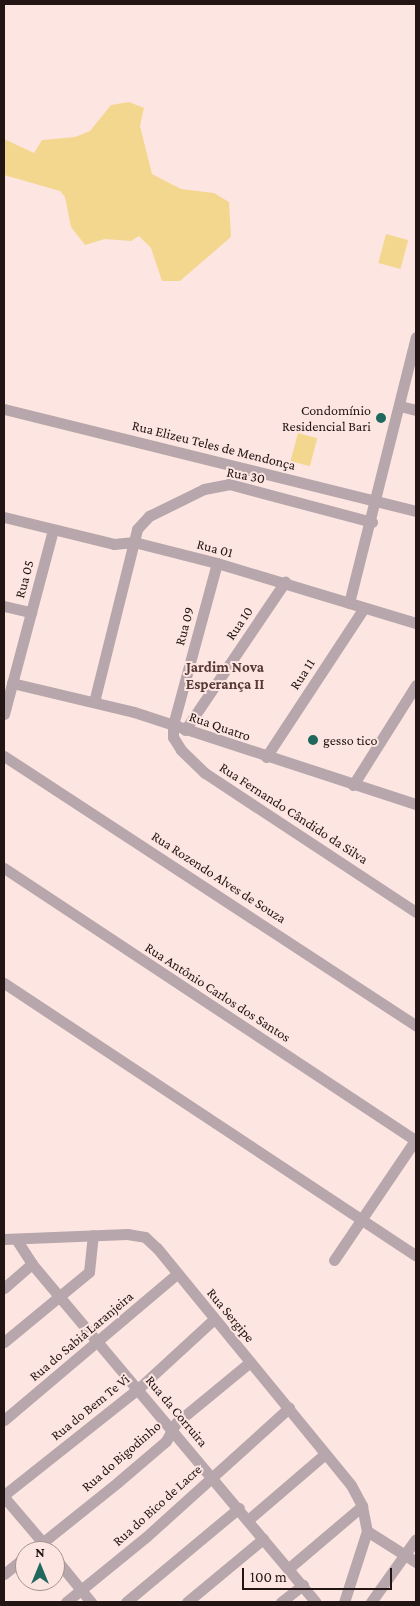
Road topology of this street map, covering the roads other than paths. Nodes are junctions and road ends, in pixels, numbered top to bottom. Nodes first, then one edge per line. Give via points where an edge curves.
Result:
1 (416, 337) edge
2 (400, 406) junction
3 (4, 409) edge
4 (416, 410) edge
5 (377, 500) junction
6 (416, 511) edge
7 (4, 517) edge
8 (372, 522) junction
9 (53, 530) junction
10 (134, 542) junction
11 (217, 563) junction
12 (285, 582) junction
13 (349, 603) junction
14 (4, 606) edge
15 (364, 608) junction
16 (31, 612) junction
17 (416, 623) edge
18 (12, 683) junction
19 (416, 685) edge
20 (6, 695) edge
21 (94, 702) junction
22 (4, 714) edge
23 (172, 725) junction
24 (185, 730) junction
25 (4, 756) edge
26 (266, 757) junction
27 (354, 785) junction
28 (416, 804) edge
29 (4, 868) edge
30 (416, 912) edge
31 (4, 983) edge
32 (416, 1026) edge
33 (416, 1140) edge
34 (364, 1221) junction
35 (93, 1235) junction
36 (10, 1239) edge
37 (416, 1256) edge
38 (334, 1260) dead end
39 (32, 1264) junction
40 (177, 1274) junction
41 (4, 1288) edge
42 (61, 1297) junction
43 (214, 1319) junction
44 (4, 1342) edge
45 (98, 1343) junction
46 (250, 1362) junction
47 (139, 1388) junction
48 (289, 1408) junction
49 (4, 1420) edge
50 (173, 1432) junction
51 (325, 1454) junction
52 (211, 1476) junction
53 (4, 1496) edge
54 (362, 1506) junction
55 (239, 1508) junction
56 (248, 1520) junction
57 (367, 1531) junction
58 (416, 1539) edge
59 (263, 1540) junction
60 (41, 1541) edge
61 (53, 1541) edge
62 (405, 1554) junction
63 (416, 1562) edge
64 (15, 1565) edge
65 (289, 1568) junction
66 (65, 1570) edge
67 (4, 1574) edge
68 (303, 1585) junction
69 (81, 1590) junction
70 (66, 1602) edge
71 (91, 1602) edge
72 (126, 1602) edge
73 (187, 1602) edge
74 (281, 1602) edge
75 (316, 1602) edge
76 (344, 1602) edge
77 (371, 1602) edge

1 - 2 street
2 - 4 street
2 - 5 street
3 - 5 street, Rua Elizeu Teles de Mendonça
5 - 6 street, Rua Elizeu Teles de Mendonça
5 - 8 street
7 - 9 street, Rua 01
8 - 10 street, Rua 30 via 229,484 216,484 149,516 137,529
8 - 13 street
9 - 10 street, Rua 01 via 114,544
9 - 16 street, Rua 05
10 - 11 street, Rua 01
10 - 21 street, Rua 30
11 - 12 street, Rua 01
11 - 23 street, Rua 09
12 - 13 street, Rua 01
12 - 24 street, Rua 10
13 - 15 street, Rua 01
14 - 16 street
15 - 17 street, Rua 01
15 - 26 street, Rua 11
16 - 18 street, Rua 05
18 - 20 street, Rua 05
18 - 21 street, Rua Quatro
19 - 27 street
20 - 22 street, Rua 05
21 - 23 street, Rua Quatro
23 - 24 street, Rua Quatro
23 - 30 street, Rua Fernando Cândido da Silva via 173,738 181,750 205,773
24 - 26 street, Rua Quatro
25 - 32 street, Rua Rozendo Alves de Souza
26 - 27 street, Rua Quatro
27 - 28 street, Rua Quatro
29 - 33 street, Rua Antônio Carlos dos Santos
31 - 34 street
33 - 34 street
34 - 37 street
34 - 38 street
35 - 36 street, Rua Sergipe
35 - 40 street, Rua Sergipe via 145,1237
35 - 42 street via 89,1272
36 - 39 street, Rua da Corruira
39 - 41 street
39 - 42 street, Rua da Corruira
40 - 43 street, Rua Sergipe
40 - 45 street, Rua do Sabiá Laranjeira
42 - 44 street
42 - 45 street, Rua da Corruira
43 - 46 street, Rua Sergipe
43 - 47 street, Rua do Bem Te Vi
45 - 47 street, Rua da Corruira
45 - 49 street, Rua do Sabiá Laranjeira
46 - 48 street, Rua Sergipe
46 - 50 street, Rua do Bigodinho via 176,1423
47 - 50 street, Rua da Corruira
47 - 53 street, Rua do Bem Te Vi
48 - 51 street, Rua Sergipe
48 - 52 street, Rua do Bico de Lacre
50 - 52 street, Rua da Corruira
50 - 61 street, Rua do Bigodinho
51 - 54 street, Rua Sergipe via 351,1485
51 - 56 street
52 - 55 street, Rua da Corruira
52 - 69 street, Rua do Bico de Lacre via 146,1537
53 - 60 street
54 - 57 street, Rua Sergipe
54 - 65 street
55 - 56 street, Rua da Corruira
55 - 72 street
56 - 59 street, Rua da Corruira
57 - 62 street
57 - 76 street
58 - 62 street
59 - 65 street, Rua da Corruira
59 - 73 street
62 - 63 street
62 - 77 street
64 - 67 street
65 - 68 street, Rua da Corruira
66 - 69 street
68 - 74 street
68 - 75 street, Rua da Corruira
69 - 70 street, Rua do Bico de Lacre
69 - 71 street

